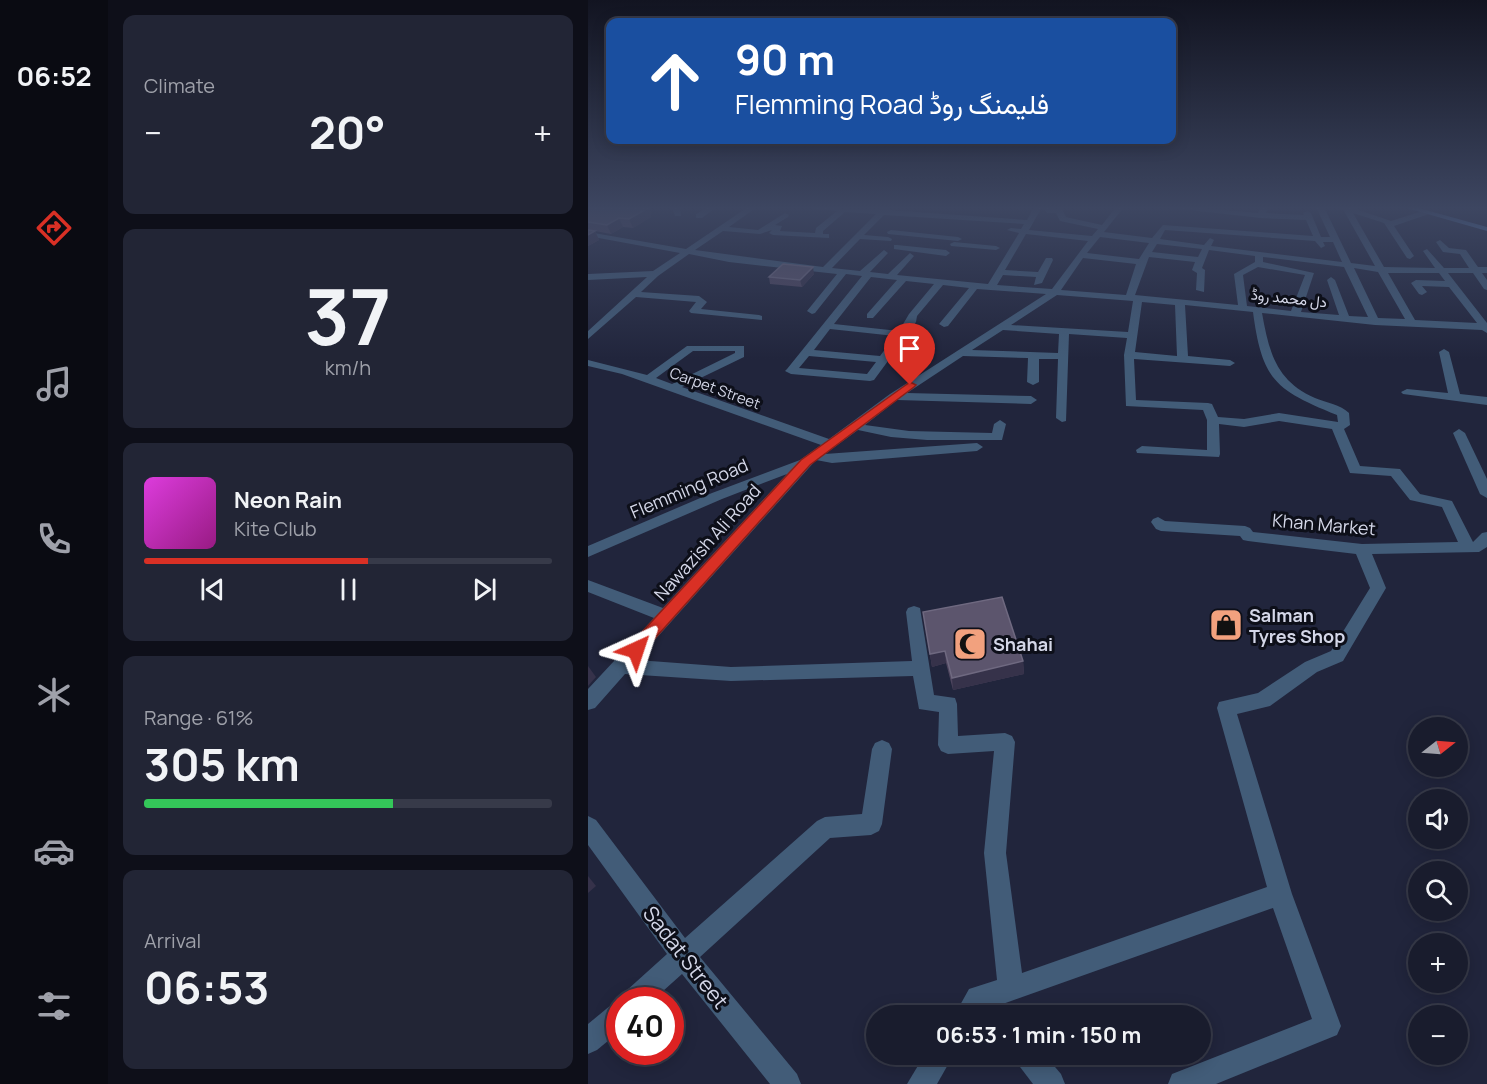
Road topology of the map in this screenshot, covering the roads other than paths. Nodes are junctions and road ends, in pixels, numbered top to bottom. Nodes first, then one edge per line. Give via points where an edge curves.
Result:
1 (680, 258) edge
2 (721, 258) edge
3 (837, 258) edge
4 (876, 258) edge
5 (908, 258) edge
6 (1008, 258) edge
7 (1079, 258) edge
8 (1104, 258) edge
9 (1145, 258) edge
10 (1179, 258) edge
11 (1258, 258) edge
12 (1290, 258) edge
13 (1327, 258) edge
14 (1344, 258) edge
15 (1374, 258) edge
16 (1431, 258) edge
17 (1466, 258) edge
18 (1049, 260) dead end
19 (1200, 260) joint
20 (1142, 262) junction
21 (1329, 262) junction
22 (1257, 264) junction
23 (1347, 264) junction
24 (826, 269) junction
25 (1381, 269) junction
26 (1474, 270) junction
27 (1487, 270) edge
28 (844, 271) junction
29 (1440, 271) junction
30 (1000, 272) junction
31 (866, 273) junction
32 (655, 274) junction
33 (1041, 275) junction
34 (891, 276) junction
35 (588, 277) edge
36 (906, 277) junction
37 (1331, 280) dead end
38 (942, 281) junction
39 (1450, 284) junction
40 (975, 286) junction
41 (991, 287) junction
42 (1487, 287) edge
43 (1201, 290) dead end
44 (1032, 291) junction
45 (1422, 292) dead end
46 (1054, 293) junction
47 (634, 294) junction
48 (1134, 298) junction
49 (1180, 302) junction
50 (1243, 309) junction
51 (1257, 310) junction
52 (812, 311) dead end
53 (1295, 314) junction
54 (870, 316) dead end
55 (759, 318) dead end
56 (1345, 319) junction
57 (1375, 321) junction
58 (1412, 323) junction
59 (944, 324) dead end
60 (827, 326) junction
61 (998, 327) junction
62 (1486, 328) edge
63 (1064, 331) junction
64 (1132, 335) junction
65 (588, 336) edge
66 (899, 338) junction
67 (930, 345) dead end
68 (806, 352) junction
69 (1444, 352) dead end
70 (959, 353) junction
71 (1034, 355) junction
72 (1129, 355) junction
73 (1064, 356) junction
74 (1183, 359) junction
75 (883, 360) junction
76 (588, 363) edge
77 (1230, 363) dead end
78 (648, 380) junction
79 (1033, 382) dead end
80 (672, 388) junction
81 (1407, 392) dead end
82 (894, 396) junction
83 (1455, 397) junction
84 (1031, 400) dead end
85 (1487, 400) edge
86 (1062, 418) dead end
87 (1213, 420) junction
88 (1000, 424) dead end
89 (856, 426) junction
90 (1336, 426) junction
91 (1459, 433) dead end
92 (831, 444) junction
93 (977, 447) dead end
94 (1142, 450) dead end
95 (810, 459) junction
96 (1487, 494) edge
97 (1158, 522) dead end
98 (1487, 537) edge
99 (1468, 547) junction
100 (1362, 549) junction
101 (588, 552) edge
102 (588, 586) edge
103 (914, 612) dead end
104 (666, 616) junction
105 (620, 666) junction
106 (921, 668) junction
107 (588, 702) edge
108 (882, 749) dead end
109 (588, 827) edge
110 (1280, 894) junction
111 (684, 957) junction
112 (650, 987) edge
113 (1011, 989) junction
114 (987, 1005) edge
115 (606, 1026) edge
116 (588, 1041) edge
117 (934, 1065) edge
118 (1035, 1065) edge
119 (787, 1084) edge
120 (921, 1084) edge
121 (1051, 1084) edge
122 (1182, 1084) edge

1 - 32 street
2 - 24 street, دل محمد روڈ
3 - 24 street
4 - 31 street
5 - 34 street
6 - 30 street
7 - 46 street
8 - 20 street
9 - 20 street
10 - 19 street
11 - 22 street
12 - 21 street
13 - 21 street
14 - 23 street
15 - 25 street
16 - 29 street
17 - 26 street
18 - 33 street
19 - 43 street via 1196,270 1201,270
20 - 48 street
21 - 23 street
22 - 50 street via 1238,274
22 - 53 street via 1310,273
23 - 25 street
23 - 57 street
24 - 28 street, دل محمد روڈ
25 - 29 street
25 - 58 street
26 - 27 street
26 - 29 street
26 - 42 street
28 - 31 street, دل محمد روڈ
28 - 52 street
29 - 39 street
30 - 33 street
30 - 41 street
31 - 34 street, دل محمد روڈ
31 - 60 street
32 - 35 street
32 - 47 street
33 - 44 street
34 - 36 street, دل محمد روڈ
36 - 38 street, دل محمد روڈ
36 - 54 street
37 - 56 street
38 - 40 street, دل محمد روڈ
38 - 66 street
39 - 45 street via 1416,283
39 - 62 street
40 - 41 street, دل محمد روڈ
40 - 59 street
41 - 44 street, دل محمد روڈ
44 - 46 street, دل محمد روڈ
46 - 48 street, دل محمد روڈ
46 - 61 street
47 - 55 street via 699,299 702,302 694,311
47 - 65 street
48 - 49 street, دل محمد روڈ
48 - 64 street
49 - 50 street, دل محمد روڈ
49 - 74 street
50 - 51 street, دل محمد روڈ
51 - 53 street, دل محمد روڈ
51 - 90 street via 1268,357 1283,384 1342,413 1344,425
53 - 56 street, دل محمد روڈ
56 - 57 street, دل محمد روڈ
57 - 58 street, دل محمد روڈ
58 - 62 street, دل محمد روڈ
60 - 66 street
60 - 68 street
61 - 63 street
61 - 70 street
63 - 64 street
63 - 73 street
64 - 72 street
66 - 67 street
66 - 75 street
68 - 75 street
68 - 75 street via 791,371 870,378
69 - 83 street
70 - 71 street
70 - 82 street
71 - 73 street
71 - 79 street
72 - 74 street
72 - 87 street via 1130,403 1208,407
73 - 86 street
74 - 77 street
76 - 78 street, Carpet Street
78 - 80 street, Carpet Street
78 - 80 street via 691,348 740,348 740,355
80 - 92 street, Carpet Street
81 - 83 street
82 - 84 street
82 - 89 street
83 - 85 street
87 - 90 street via 1244,423 1279,417
87 - 94 street via 1214,453
88 - 89 street via 998,436 926,437
89 - 92 street
90 - 99 street via 1355,470 1395,472 1415,497 1447,504
91 - 96 street
92 - 95 street
93 - 95 street
95 - 101 street, Flemming Road
95 - 104 street, Nawazish Ali Road
97 - 100 street, Khan Market via 1161,526 1245,531 1248,536
98 - 99 street, Khan Market via 1479,547
99 - 100 street, Khan Market
100 - 110 street via 1378,588 1337,656 1311,667 1263,700 1226,708
102 - 104 street
103 - 106 street
104 - 105 street, Nawazish Ali Road
105 - 106 street via 731,674
105 - 107 street, Nawazish Ali Road
106 - 113 street via 926,704 948,704 948,745 1005,742 995,853
108 - 111 street via 871,824 825,828
109 - 111 street, Sadat Street
110 - 113 street
110 - 122 street via 1328,1026
111 - 112 street
111 - 119 street, Sadat Street
113 - 114 street
115 - 116 street
117 - 120 street
118 - 121 street

